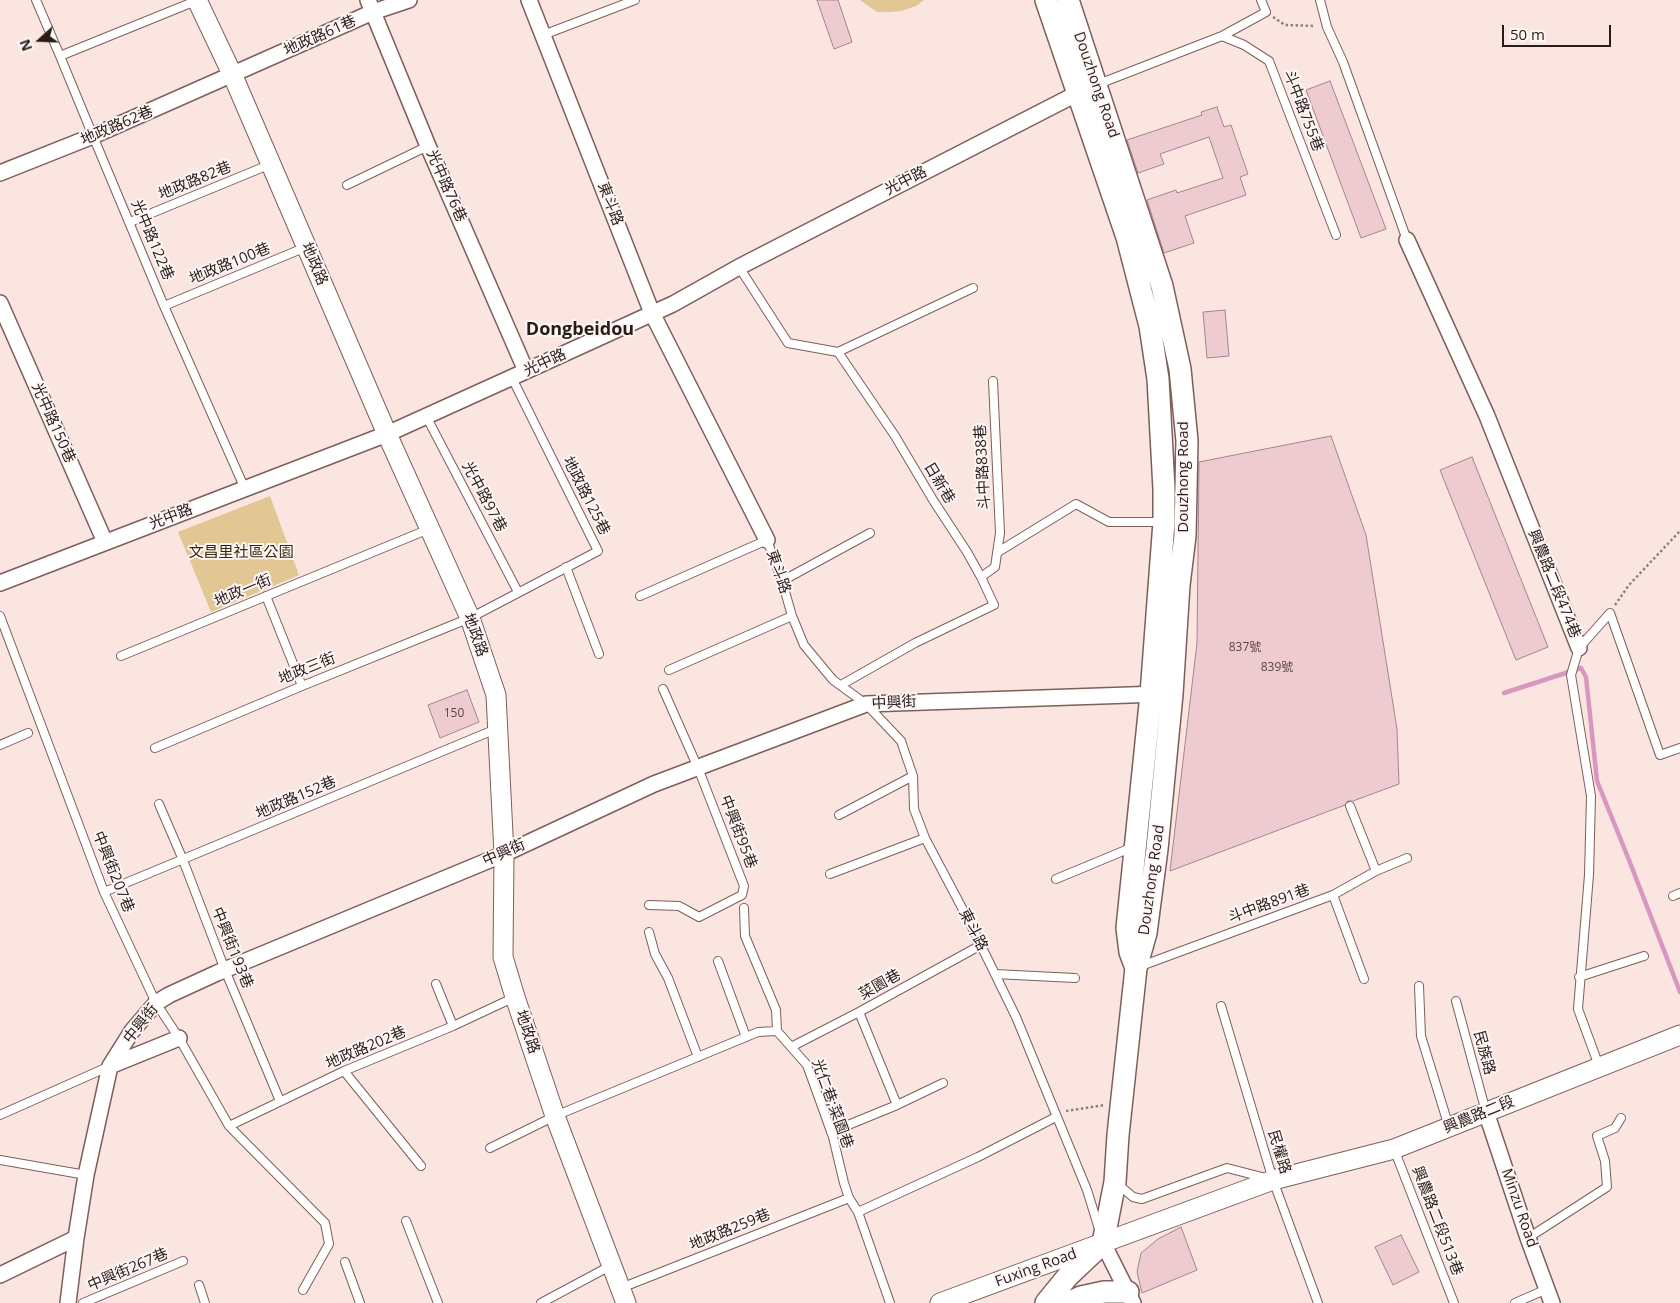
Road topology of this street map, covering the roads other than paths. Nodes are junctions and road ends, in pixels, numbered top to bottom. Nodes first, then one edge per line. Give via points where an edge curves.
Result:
1 (36, 0) edge
2 (197, 0) edge
3 (409, 0) edge
4 (529, 0) edge
5 (635, 0) edge
6 (1046, 0) edge
7 (1068, 0) edge
8 (1261, 0) edge
9 (1320, 0) edge
10 (371, 6) edge
11 (542, 35) junction
12 (1222, 36) junction
13 (60, 56) junction
14 (233, 76) junction
15 (1087, 89) junction
16 (93, 136) junction
17 (428, 146) junction
18 (271, 164) junction
19 (0, 173) edge
20 (346, 185) dead end
21 (130, 222) junction
22 (1136, 234) junction
23 (1336, 235) dead end
24 (1407, 240) joint
25 (306, 247) junction
26 (738, 267) junction
27 (974, 288) dead end
28 (0, 303) edge
29 (164, 306) junction
30 (652, 313) junction
31 (838, 352) junction
32 (526, 371) junction
33 (512, 378) junction
34 (993, 381) dead end
35 (426, 416) junction
36 (387, 434) junction
37 (245, 489) junction
38 (1164, 522) junction
39 (430, 528) junction
40 (870, 534) dead end
41 (767, 540) junction
42 (105, 542) junction
43 (998, 552) junction
44 (566, 567) junction
45 (981, 576) junction
46 (782, 581) junction
47 (0, 583) edge
48 (518, 592) junction
49 (266, 596) junction
50 (640, 596) dead end
51 (0, 616) edge
52 (792, 616) junction
53 (470, 618) junction
54 (1579, 648) junction
55 (599, 654) dead end
56 (121, 656) dead end
57 (669, 670) dead end
58 (841, 685) junction
59 (302, 686) junction
60 (663, 690) dead end
61 (1151, 694) junction
62 (1172, 694) junction
63 (866, 704) junction
64 (498, 728) junction
65 (28, 733) dead end
66 (0, 744) edge
67 (155, 748) dead end
68 (1680, 748) edge
69 (698, 768) junction
70 (913, 776) junction
71 (159, 804) dead end
72 (1350, 806) dead end
73 (839, 815) dead end
74 (925, 838) junction
75 (1146, 848) junction
76 (504, 854) junction
77 (1407, 858) dead end
78 (183, 860) junction
79 (1376, 871) junction
80 (830, 874) dead end
81 (1056, 879) dead end
82 (104, 892) junction
83 (1333, 895) junction
84 (649, 905) dead end
85 (744, 908) dead end
86 (649, 932) dead end
87 (982, 945) junction
88 (1644, 956) dead end
89 (718, 961) dead end
90 (1136, 968) junction
91 (225, 970) junction
92 (995, 974) junction
93 (1579, 977) junction
94 (1075, 978) dead end
95 (1364, 979) dead end
96 (436, 984) dead end
97 (1419, 986) dead end
98 (515, 997) junction
99 (1456, 1001) dead end
100 (156, 1003) junction
101 (1221, 1006) dead end
102 (859, 1012) junction
103 (454, 1026) junction
104 (777, 1031) junction
105 (1680, 1035) edge
106 (746, 1037) junction
107 (178, 1038) junction
108 (791, 1047) junction
109 (698, 1057) junction
110 (110, 1066) junction
111 (1599, 1066) junction
112 (344, 1071) junction
113 (943, 1083) dead end
114 (280, 1101) junction
115 (897, 1105) junction
116 (1486, 1112) junction
117 (0, 1115) edge
118 (1055, 1115) junction
119 (556, 1116) junction
120 (1622, 1118) dead end
121 (229, 1126) junction
122 (1449, 1127) junction
123 (831, 1132) junction
124 (490, 1148) dead end
125 (1394, 1149) junction
126 (0, 1160) edge
127 (421, 1166) dead end
128 (86, 1175) junction
129 (1273, 1180) junction
130 (1115, 1182) junction
131 (850, 1198) junction
132 (858, 1212) junction
133 (406, 1221) dead end
134 (76, 1238) junction
135 (1528, 1238) junction
136 (1103, 1243) junction
137 (183, 1262) dead end
138 (345, 1262) dead end
139 (612, 1265) junction
140 (0, 1275) edge
141 (199, 1285) dead end
142 (302, 1290) dead end
143 (623, 1296) edge
144 (1550, 1296) edge
145 (1131, 1297) edge
146 (965, 1300) edge
147 (68, 1303) edge
148 (83, 1303) edge
149 (205, 1303) edge
150 (360, 1303) edge
151 (438, 1303) edge
152 (541, 1303) edge
153 (890, 1303) edge
154 (940, 1303) edge
155 (1046, 1303) edge
156 (1068, 1303) edge
157 (1318, 1303) edge
158 (1454, 1303) edge
159 (1515, 1303) edge

1 - 13 lane, 光中路122巷
2 - 13 lane
2 - 14 street, 地政路
3 - 10 street, 地政路61巷
4 - 11 street, 東斗路
5 - 11 lane
6 - 15 main road, Douzhong Road
7 - 15 main road, Douzhong Road
8 - 12 lane via 1266,12
9 - 24 lane via 1327,27 1344,62
10 - 14 street, 地政路61巷
10 - 17 street, 光中路76巷
11 - 30 street, 東斗路
12 - 15 lane
12 - 23 lane, 斗中路755巷 via 1269,61
13 - 16 lane, 光中路122巷
14 - 16 street, 地政路62巷
14 - 18 street, 地政路
15 - 22 main road, Douzhong Road
15 - 26 street, 光中路
16 - 19 street, 地政路62巷
16 - 21 lane, 光中路122巷
17 - 20 lane
17 - 32 street, 光中路76巷
18 - 21 lane, 地政路82巷
18 - 25 street, 地政路
21 - 29 lane, 光中路122巷
22 - 38 main road, Douzhong Road via 1158,379
22 - 62 main road, Douzhong Road via 1162,286 1178,360 1187,441 1185,536
24 - 54 street, 興農路二段474巷 via 1487,416
25 - 29 lane, 地政路100巷
25 - 36 street, 地政路
26 - 30 street, 光中路
26 - 31 lane via 788,343
27 - 31 lane
28 - 42 street, 光中路150巷
29 - 37 lane, 光中路122巷
30 - 32 street, 光中路
30 - 41 street, 東斗路
31 - 45 lane, 日新巷 via 895,436
32 - 33 street, 光中路
33 - 35 street, 光中路
33 - 44 lane, 地政路125巷 via 598,551
34 - 43 lane, 斗中路838巷 via 1000,533
35 - 36 street, 光中路
35 - 48 lane, 光中路97巷
36 - 37 street, 光中路
36 - 39 street, 地政路
37 - 42 street, 光中路
38 - 43 lane, 斗中路838巷 via 1109,522 1076,504
38 - 61 main road, Douzhong Road
39 - 49 lane, 地政一街
39 - 53 street, 地政路
40 - 46 lane
41 - 46 lane, 東斗路
41 - 50 lane
42 - 47 street, 光中路
43 - 45 lane, 斗中路838巷 via 995,567
44 - 48 lane, 地政路125巷
44 - 55 lane
45 - 58 lane, 日新巷 via 994,605 915,643
46 - 52 lane, 東斗路
48 - 53 lane, 地政路125巷
49 - 56 lane, 地政一街
49 - 59 lane
51 - 82 lane, 中興街207巷
52 - 57 lane
52 - 58 lane, 東斗路 via 804,645
53 - 59 lane, 地政三街
53 - 64 street, 地政路 via 496,695
54 - 68 lane via 1610,613 1660,755
54 - 93 lane, 興農路二段474巷 via 1571,675 1591,796 1589,875
58 - 63 lane, 東斗路
59 - 67 lane, 地政三街
60 - 69 lane
61 - 62 street, 中興街
61 - 63 street, 中興街
61 - 75 main road, Douzhong Road
62 - 75 main road, Douzhong Road
63 - 69 street, 中興街
63 - 70 lane, 東斗路 via 901,741
64 - 76 street, 地政路
64 - 78 lane, 地政路152巷
65 - 66 lane
69 - 76 street, 中興街 via 654,784
69 - 84 lane, 中興街95巷 via 744,886 742,895 699,917 679,906
70 - 73 lane
70 - 74 lane, 東斗路 via 914,809
71 - 78 lane, 中興街193巷
72 - 79 lane
74 - 80 lane
74 - 87 lane, 東斗路
75 - 81 lane
75 - 90 main road, Douzhong Road via 1146,933
76 - 91 street, 中興街
76 - 98 street, 地政路 via 503,957
77 - 79 lane, 斗中路891巷
78 - 82 lane, 地政路152巷
78 - 91 lane, 中興街193巷
79 - 83 lane, 斗中路891巷
82 - 100 lane, 中興街207巷
83 - 90 lane, 斗中路891巷
83 - 95 lane
85 - 104 lane via 745,936 776,1010
86 - 109 lane
87 - 92 lane, 東斗路
87 - 102 lane, 菜園巷
88 - 93 lane
89 - 106 lane
90 - 130 main road, Douzhong Road
91 - 100 street, 中興街
91 - 114 lane, 中興街193巷
92 - 94 lane
92 - 118 lane, 東斗路
93 - 111 lane, 興農路二段474巷 via 1578,1009
96 - 103 lane
97 - 122 lane via 1421,1036
98 - 103 lane, 地政路202巷
98 - 119 street, 地政路
99 - 116 lane, 民族路
100 - 107 lane, 中興街207巷
100 - 110 street, 中興街 via 132,1031
101 - 129 lane, 民權路
102 - 108 lane, 菜園巷
102 - 115 lane
103 - 112 lane, 地政路202巷
104 - 106 lane via 758,1032
104 - 108 lane, 光仁巷;菜園巷
105 - 111 street, 興農路二段
106 - 109 lane
107 - 110 street
107 - 121 lane, 中興街207巷
108 - 123 lane, 光仁巷;菜園巷 via 807,1065
109 - 119 lane
110 - 117 lane
110 - 128 street, 中興街
111 - 116 street, 興農路二段
112 - 114 lane, 地政路202巷
112 - 127 lane
113 - 115 lane
114 - 121 lane, 地政路202巷
115 - 123 lane
116 - 122 street, 興農路二段
116 - 135 street, Minzu Road
118 - 132 lane via 978,1157
118 - 136 lane, 東斗路 via 1087,1190
119 - 124 lane
119 - 139 street, 地政路
120 - 135 lane via 1615,1128 1597,1136 1605,1161 1607,1188
121 - 142 lane, 中興街207巷 via 325,1223 328,1244
122 - 125 street, 興農路二段
123 - 131 lane, 光仁巷;菜園巷
125 - 129 street, 興農路二段
125 - 158 lane, 興農路二段513巷
126 - 128 lane
128 - 134 street, 中興街
129 - 130 lane, 興農路二段 via 1227,1168 1142,1199 1132,1197
129 - 136 street, 興農路二段
129 - 157 lane, 民權路
130 - 136 main road, Douzhong Road
131 - 132 lane, 光仁巷;菜園巷
131 - 143 lane, 地政路259巷
132 - 153 lane, 光仁巷;菜園巷
133 - 151 lane
134 - 140 street
134 - 147 street, 中興街
135 - 144 street, Minzu Road
136 - 145 street
136 - 146 street, Fuxing Road
136 - 155 main road via 1068,1276
137 - 148 lane, 中興街267巷
138 - 150 lane
139 - 143 street, 地政路
139 - 152 lane
141 - 149 lane
144 - 159 lane
145 - 156 main road via 1104,1292
146 - 154 street, Fuxing Road

